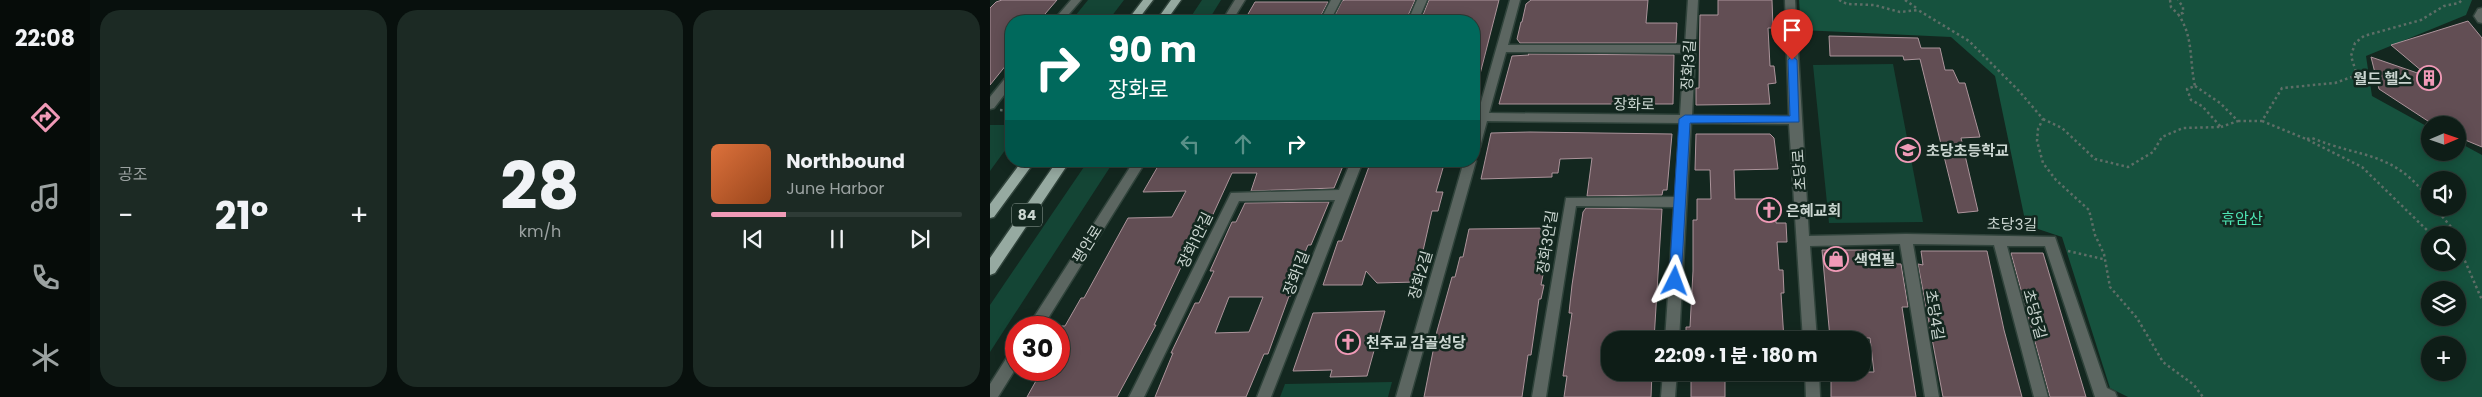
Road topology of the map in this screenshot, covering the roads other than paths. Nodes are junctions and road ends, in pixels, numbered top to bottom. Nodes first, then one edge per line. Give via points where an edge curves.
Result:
1 (1076, 0) edge
2 (1148, 0) edge
3 (1176, 0) edge
4 (1240, 0) edge
5 (1336, 0) edge
6 (1422, 0) edge
7 (1515, 0) edge
8 (1693, 0) edge
9 (1790, 0) edge
10 (2482, 11) edge
11 (1063, 15) edge
12 (1137, 15) edge
13 (1165, 15) edge
14 (1231, 15) edge
15 (1328, 15) edge
16 (1416, 15) edge
17 (2482, 20) edge
18 (1501, 48) junction
19 (1689, 49) junction
20 (1005, 90) edge
21 (995, 108) edge
22 (1480, 111) edge
23 (1480, 117) edge
24 (1685, 119) junction
25 (1795, 120) junction
26 (1024, 167) edge
27 (1060, 167) edge
28 (1136, 167) edge
29 (1356, 167) edge
30 (1468, 167) edge
31 (1344, 195) junction
32 (1680, 202) junction
33 (990, 213) edge
34 (1906, 239) junction
35 (1998, 240) junction
36 (1804, 241) junction
37 (990, 269) edge
38 (1042, 316) edge
39 (1673, 331) edge
40 (1809, 331) edge
41 (1005, 373) edge
42 (1669, 381) edge
43 (1812, 381) edge
44 (990, 397) edge
45 (1136, 397) edge
46 (1264, 397) edge
47 (1403, 397) edge
48 (1539, 397) edge
49 (1668, 397) edge
50 (1813, 397) edge
51 (1932, 397) edge
52 (2041, 397) edge
53 (2110, 397) edge

1 - 11 street
2 - 12 main road
3 - 13 main road
4 - 14 street
5 - 15 street
6 - 16 street
7 - 18 street
8 - 19 street, 장화3길
9 - 25 street, 초당로
10 - 17 street via 2479,16
18 - 19 street
18 - 22 street
19 - 24 street, 장화3길
20 - 21 street
23 - 24 street, 장화로
24 - 25 street, 장화로
24 - 32 street, 장화3길
25 - 36 street, 초당로
26 - 33 main road, 84
27 - 37 main road, 84
28 - 38 street, 평안로
29 - 31 street, 장화1길
30 - 47 street, 장화2길
31 - 45 street, 장화1안길 via 1235,196
31 - 46 street, 장화1길
32 - 39 street, 장화3길
32 - 48 street, 장화3안길 via 1570,201
34 - 35 street, 초당3길
34 - 36 street, 초당3길
34 - 51 street, 초당4길
35 - 52 street, 초당5길
35 - 53 street, 초당3길 via 2050,241 2101,392
36 - 40 street, 초당로
41 - 44 street
42 - 49 street
43 - 50 street

